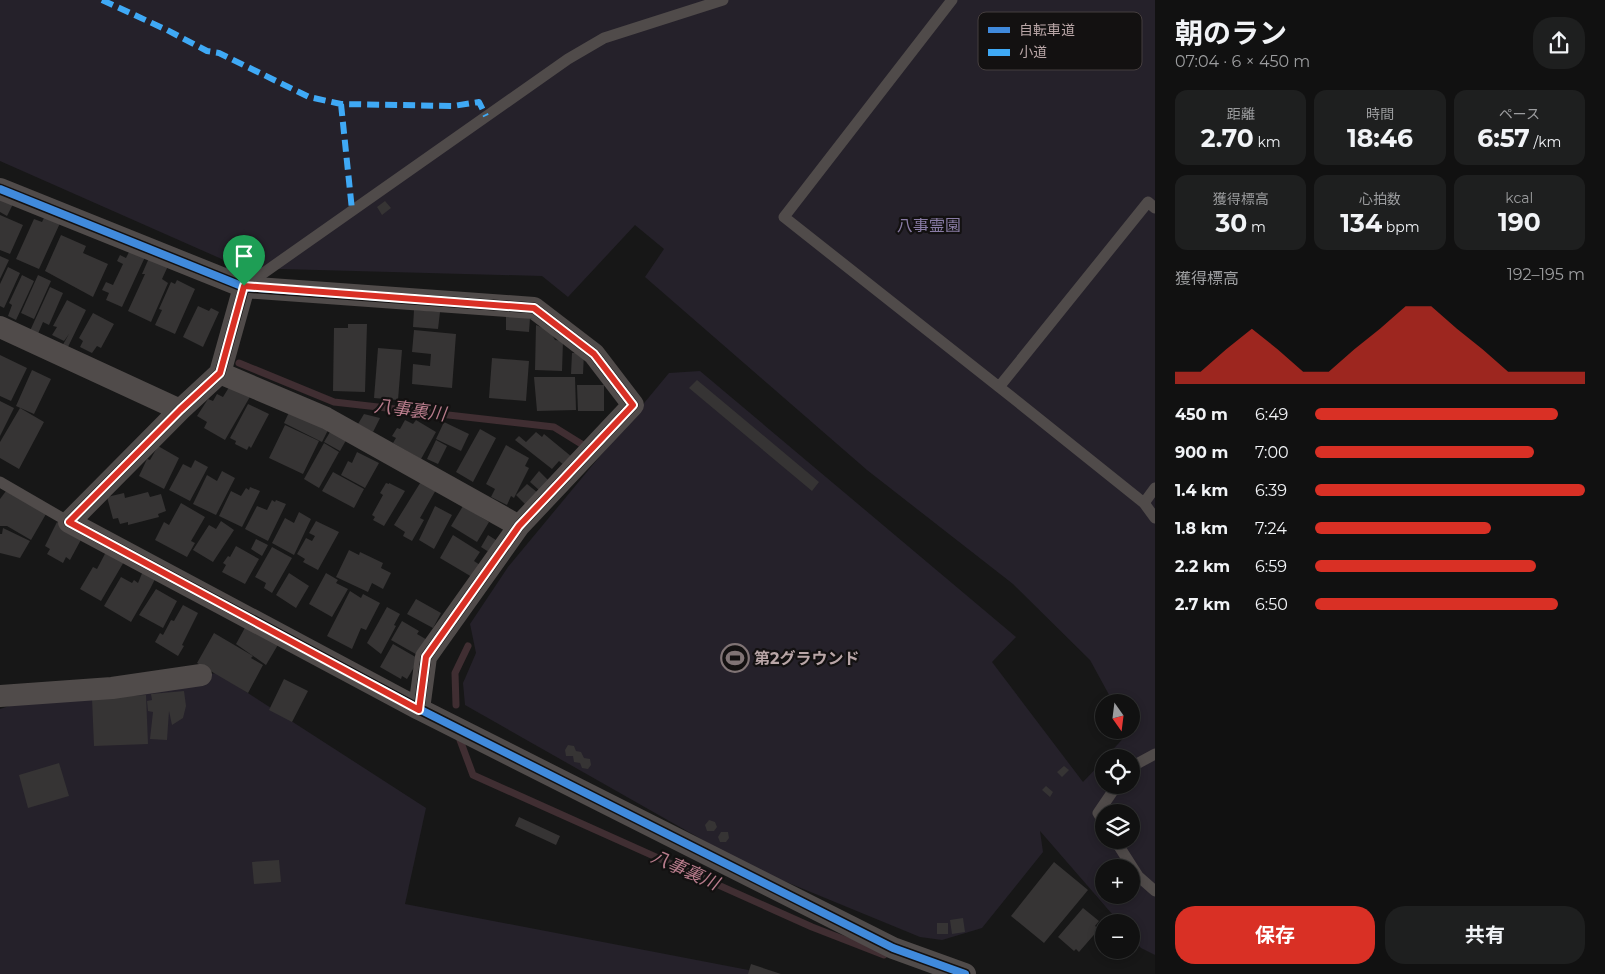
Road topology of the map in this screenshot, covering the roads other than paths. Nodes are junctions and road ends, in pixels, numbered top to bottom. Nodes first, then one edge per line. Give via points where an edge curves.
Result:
1 (723, 0) edge
2 (952, 0) edge
3 (0, 189) edge
4 (1155, 208) edge
5 (244, 286) junction
6 (0, 327) edge
7 (220, 373) junction
8 (999, 387) junction
9 (180, 410) junction
10 (0, 482) edge
11 (1155, 488) edge
12 (1144, 504) junction
13 (1155, 518) edge
14 (69, 522) junction
15 (519, 526) junction
16 (201, 675) dead end
17 (0, 696) edge
18 (419, 710) junction
19 (1155, 754) edge
20 (1140, 762) edge
21 (1121, 849) edge
22 (1155, 891) edge
23 (965, 974) edge

1 - 5 lane via 604,38 568,59
2 - 8 lane via 784,217
3 - 5 street
4 - 8 lane via 1148,202
5 - 7 street
5 - 15 street via 534,308 594,354 633,405
6 - 9 street
7 - 9 street
7 - 15 street via 326,418
8 - 12 lane
9 - 14 street
10 - 14 lane
11 - 12 lane
12 - 13 lane
14 - 18 street
15 - 18 street via 426,657
16 - 17 street via 112,688
18 - 23 street via 893,948
19 - 20 lane
21 - 22 lane via 1138,876

